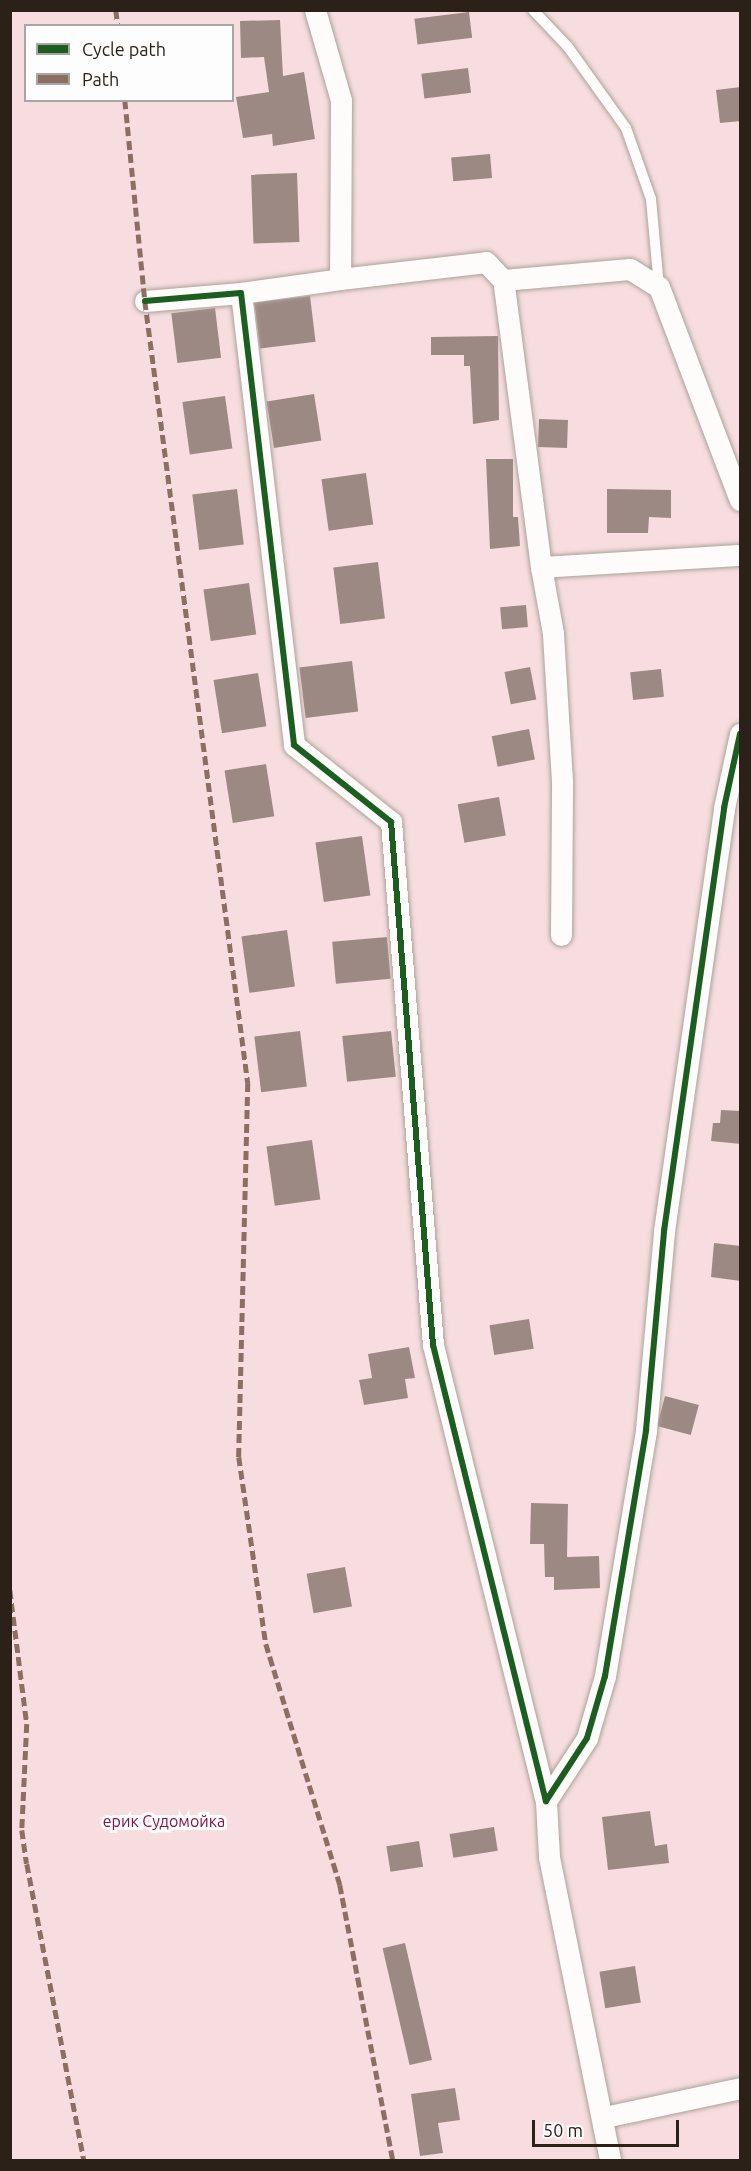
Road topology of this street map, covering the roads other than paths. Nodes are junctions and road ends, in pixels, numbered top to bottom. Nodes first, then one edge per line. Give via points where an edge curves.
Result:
1 (315, 10) edge
2 (533, 10) edge
3 (340, 279) junction
4 (503, 280) junction
5 (659, 287) junction
6 (242, 293) junction
7 (145, 301) dead end
8 (741, 500) edge
9 (741, 555) edge
10 (541, 567) junction
11 (741, 734) edge
12 (561, 935) dead end
13 (546, 1801) junction
14 (741, 2088) edge
15 (604, 2117) junction
16 (610, 2160) edge

1 - 3 street via 341,100
2 - 5 lane via 568,47 626,128 651,200
3 - 4 street via 486,262
3 - 6 street
4 - 5 street via 630,269
4 - 10 street
5 - 8 street
6 - 7 street
6 - 13 street via 294,745 391,822 433,1345
9 - 10 street
10 - 12 street via 553,633 562,781
11 - 13 street via 721,832 664,1231 646,1430 605,1676 587,1738
13 - 15 street via 549,1857
14 - 15 street
15 - 16 street

